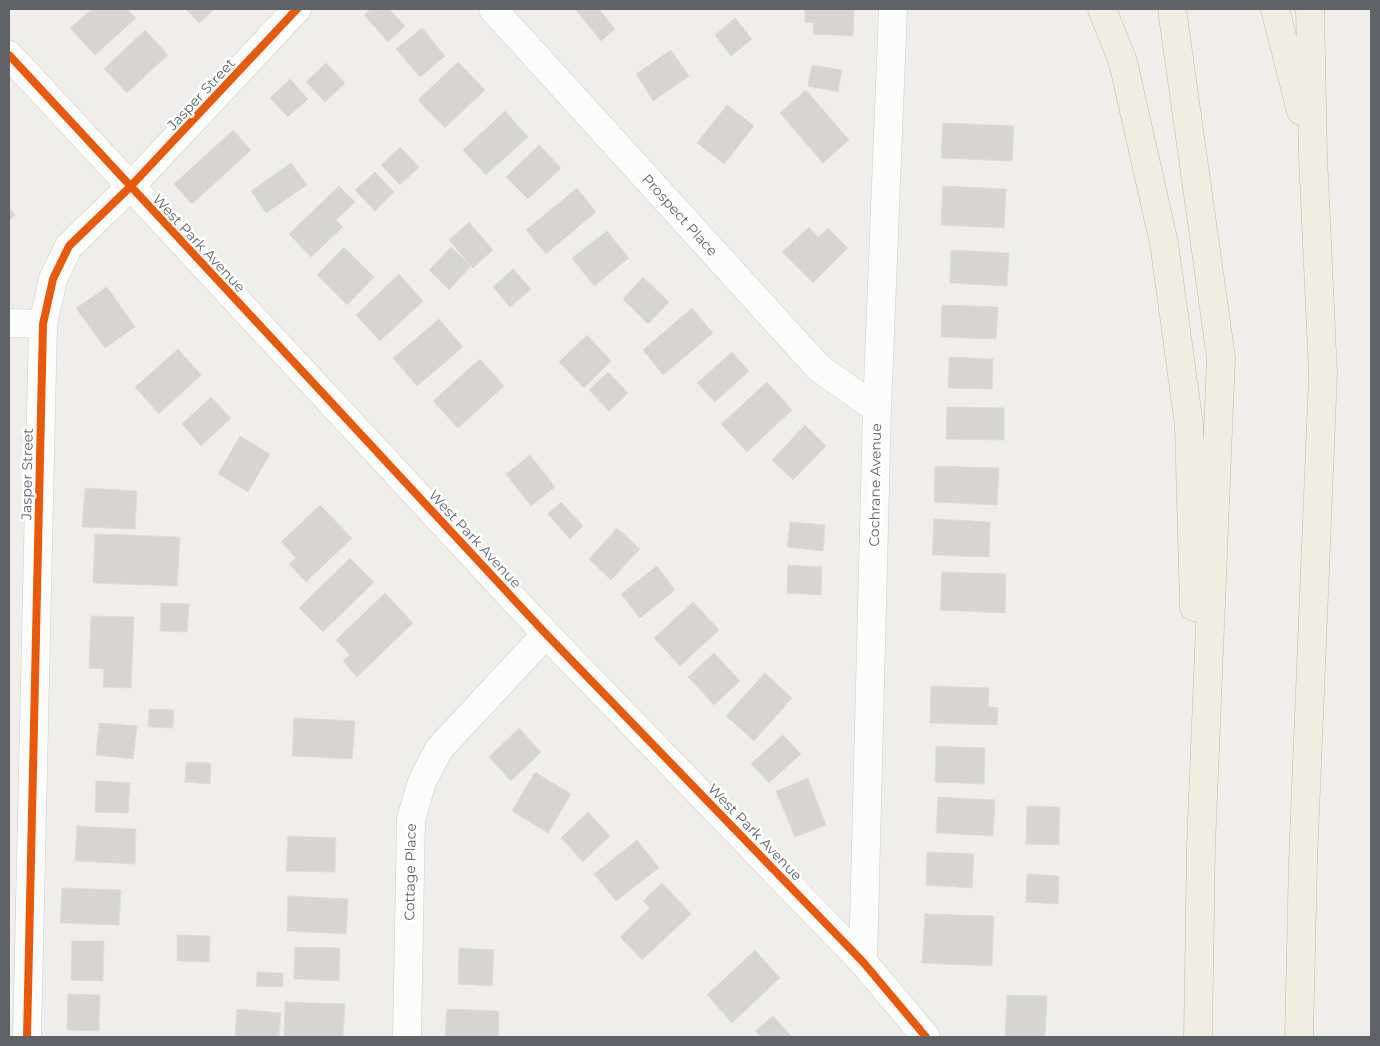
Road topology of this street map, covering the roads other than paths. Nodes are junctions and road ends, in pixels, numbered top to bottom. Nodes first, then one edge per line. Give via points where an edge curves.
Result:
1 (297, 9) edge
2 (493, 9) edge
3 (893, 9) edge
4 (1102, 9) edge
5 (1172, 9) edge
6 (1275, 9) edge
7 (1310, 9) edge
8 (9, 55) edge
9 (1313, 156) junction
10 (130, 187) junction
11 (9, 323) edge
12 (43, 324) junction
13 (876, 409) junction
14 (546, 634) junction
15 (1201, 846) junction
16 (863, 962) junction
17 (27, 1037) edge
18 (407, 1037) edge
19 (926, 1037) edge
20 (1198, 1037) edge
21 (1298, 1037) edge

1 - 10 street, Jasper Street
2 - 13 street, Prospect Place via 819,368
3 - 13 street, Cochrane Avenue
4 - 15 highway via 1123,62 1164,243 1189,424
5 - 15 highway via 1221,358
6 - 9 highway
7 - 9 highway
8 - 10 street, West Park Avenue
9 - 21 highway via 1323,374
10 - 12 street, Jasper Street via 69,246 53,279
10 - 14 street, West Park Avenue
11 - 12 street
12 - 17 street, Jasper Street
13 - 16 street, Cochrane Avenue
14 - 16 street, West Park Avenue
14 - 18 street, Cottage Place via 439,749 422,782 411,819
15 - 20 highway
16 - 19 street, West Park Avenue

